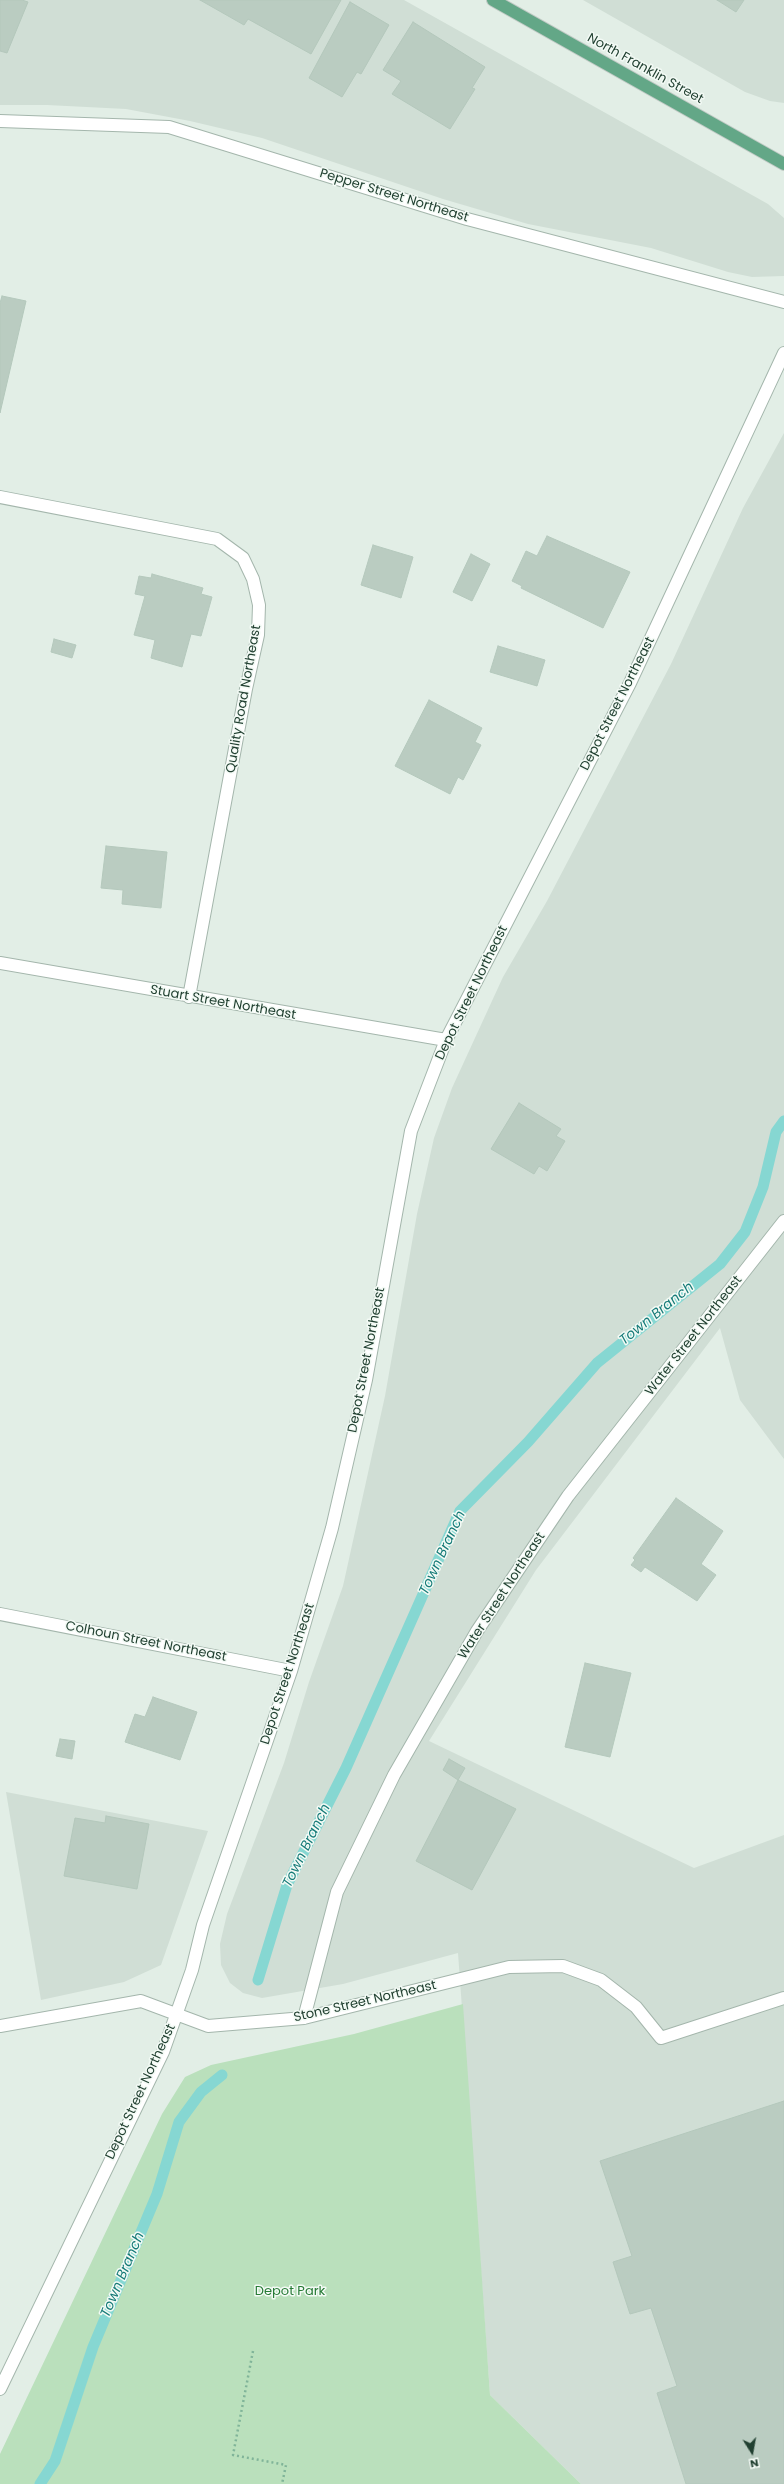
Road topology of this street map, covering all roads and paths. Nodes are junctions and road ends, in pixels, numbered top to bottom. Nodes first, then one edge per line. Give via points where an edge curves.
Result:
1 (492, 0) edge
2 (0, 121) edge
3 (784, 164) edge
4 (784, 302) edge
5 (784, 353) edge
6 (0, 497) edge
7 (0, 963) edge
8 (189, 997) junction
9 (446, 1040) junction
10 (784, 1221) edge
11 (0, 1614) edge
12 (291, 1671) junction
13 (784, 1998) edge
14 (177, 2015) junction
15 (304, 2018) junction
16 (0, 2026) edge
17 (253, 2351) dead end
18 (0, 2389) edge
19 (282, 2484) edge

1 - 3 main road, North Franklin Street
2 - 4 street, Pepper Street Northeast via 169,127 467,219
5 - 9 street, Depot Street Northeast via 630,683
6 - 8 street, Quality Road Northeast via 217,539 243,558 253,579 259,605 258,635
7 - 8 street, Stuart Street Northeast
8 - 9 street, Stuart Street Northeast
9 - 12 street, Depot Street Northeast via 411,1131 366,1380 332,1528
10 - 15 street, Water Street Northeast via 568,1496 477,1631 394,1775 336,1892
11 - 12 street, Colhoun Street Northeast
12 - 14 street, Depot Street Northeast via 203,1925
13 - 15 street, Stone Street Northeast via 661,2038 636,2007 601,1980 563,1966 509,1967
14 - 15 street, Stone Street Northeast via 208,2026
14 - 16 street, Stone Street Northeast via 141,2001
14 - 18 street, Depot Street Northeast via 163,2052
17 - 19 path via 233,2455 286,2465

